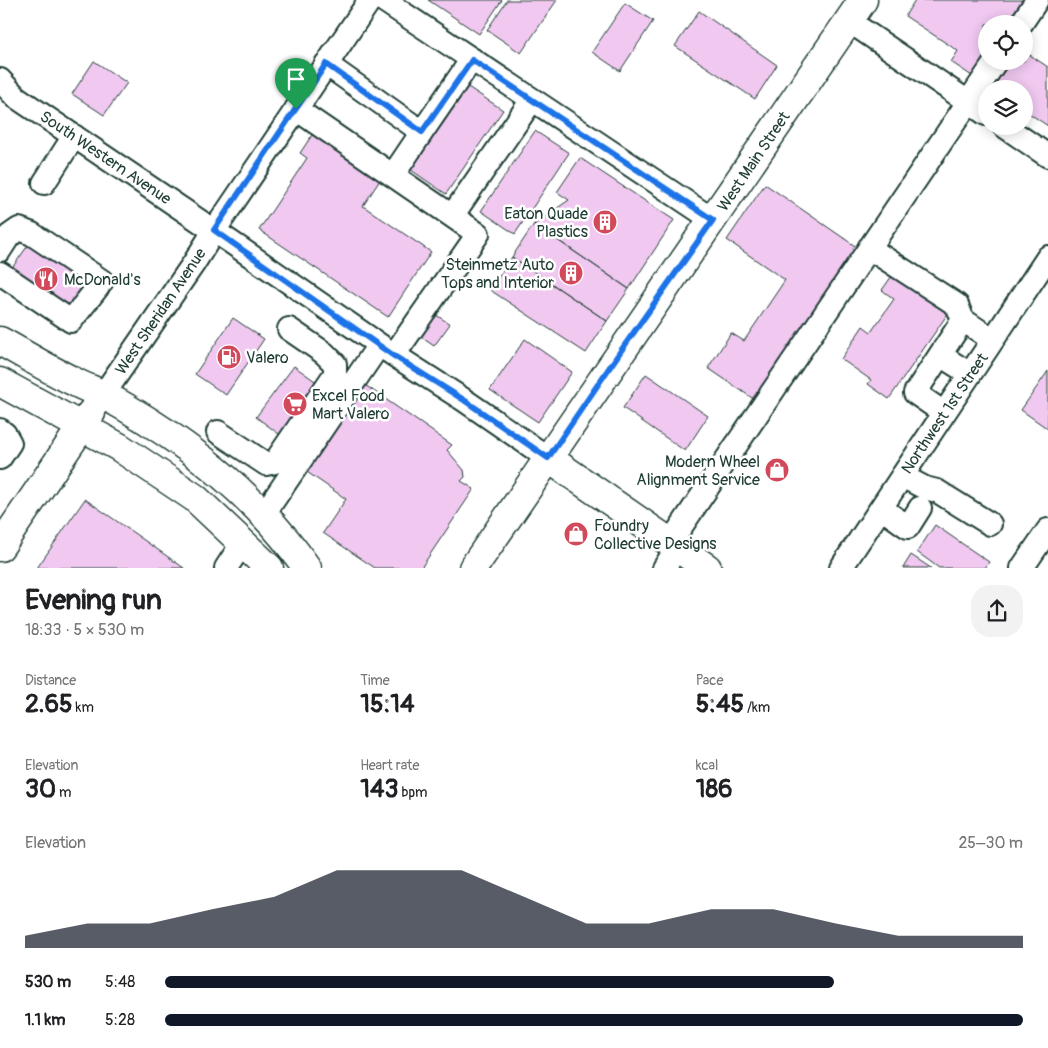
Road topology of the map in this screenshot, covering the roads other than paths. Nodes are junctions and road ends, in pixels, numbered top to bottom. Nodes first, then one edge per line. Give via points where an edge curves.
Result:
1 (370, 0) edge
2 (383, 0) edge
3 (1037, 0) edge
4 (856, 10) edge
5 (1027, 15) edge
6 (472, 60) junction
7 (326, 64) junction
8 (992, 70) edge
9 (0, 80) edge
10 (532, 100) junction
11 (977, 108) edge
12 (296, 109) junction
13 (422, 132) junction
14 (1017, 135) edge
15 (74, 136) junction
16 (1048, 156) edge
17 (392, 175) junction
18 (44, 183) dead end
19 (452, 216) junction
20 (713, 220) junction
21 (214, 230) junction
22 (869, 248) junction
23 (0, 250) edge
24 (1048, 257) edge
25 (0, 274) edge
26 (963, 320) junction
27 (289, 329) dead end
28 (992, 340) junction
29 (0, 341) edge
30 (386, 350) junction
31 (940, 354) junction
32 (970, 374) junction
33 (0, 382) edge
34 (103, 395) junction
35 (944, 413) junction
36 (82, 427) junction
37 (3, 432) edge
38 (218, 432) dead end
39 (0, 458) edge
40 (548, 458) junction
41 (902, 476) junction
42 (881, 508) junction
43 (920, 508) dead end
44 (264, 514) junction
45 (990, 524) dead end
46 (1048, 530) edge
47 (243, 542) junction
48 (0, 547) edge
49 (671, 553) edge
50 (226, 568) edge
51 (269, 568) edge
52 (307, 568) edge
53 (473, 568) edge
54 (707, 568) edge
55 (841, 568) edge
56 (1022, 568) edge

1 - 7 street, West Sheridan Avenue
2 - 6 street
3 - 5 street
4 - 11 street
4 - 20 main road, West Main Street
6 - 10 street
6 - 13 street
7 - 12 street, West Sheridan Avenue
7 - 13 street
8 - 11 street
9 - 15 street, South Western Avenue via 16,96
10 - 19 street
10 - 20 street
11 - 22 street
12 - 17 street
12 - 21 street, West Sheridan Avenue
13 - 17 street
14 - 16 street
15 - 18 street
15 - 21 street, South Western Avenue
17 - 19 street
19 - 30 street via 478,234
20 - 40 main road, West Main Street
21 - 30 street, South Western Avenue
21 - 34 street, West Sheridan Avenue
22 - 26 street via 957,305
22 - 49 street
23 - 25 street via 9,236 19,229 32,234 100,284 71,321
24 - 28 street, Northwest 1st Street
26 - 28 street
26 - 31 street
27 - 38 street via 335,364 335,374 305,419 275,462 266,464
28 - 32 street, Northwest 1st Street
29 - 34 main road
30 - 40 street, South Western Avenue
30 - 44 street
31 - 32 street
31 - 35 street via 915,393
32 - 35 street, Northwest 1st Street
33 - 36 main road
34 - 36 main road, West Sheridan Avenue
34 - 44 main road via 201,458
35 - 41 street, Northwest 1st Street
36 - 47 main road via 195,498
36 - 48 main road, West Sheridan Avenue
37 - 39 street via 10,443
40 - 49 main road
40 - 53 main road, West Main Street
41 - 42 street, Northwest 1st Street
41 - 45 street via 937,491
42 - 43 street via 908,527
42 - 55 street, Northwest 1st Street
44 - 52 main road
46 - 56 street
47 - 50 street
47 - 51 main road
49 - 54 main road

